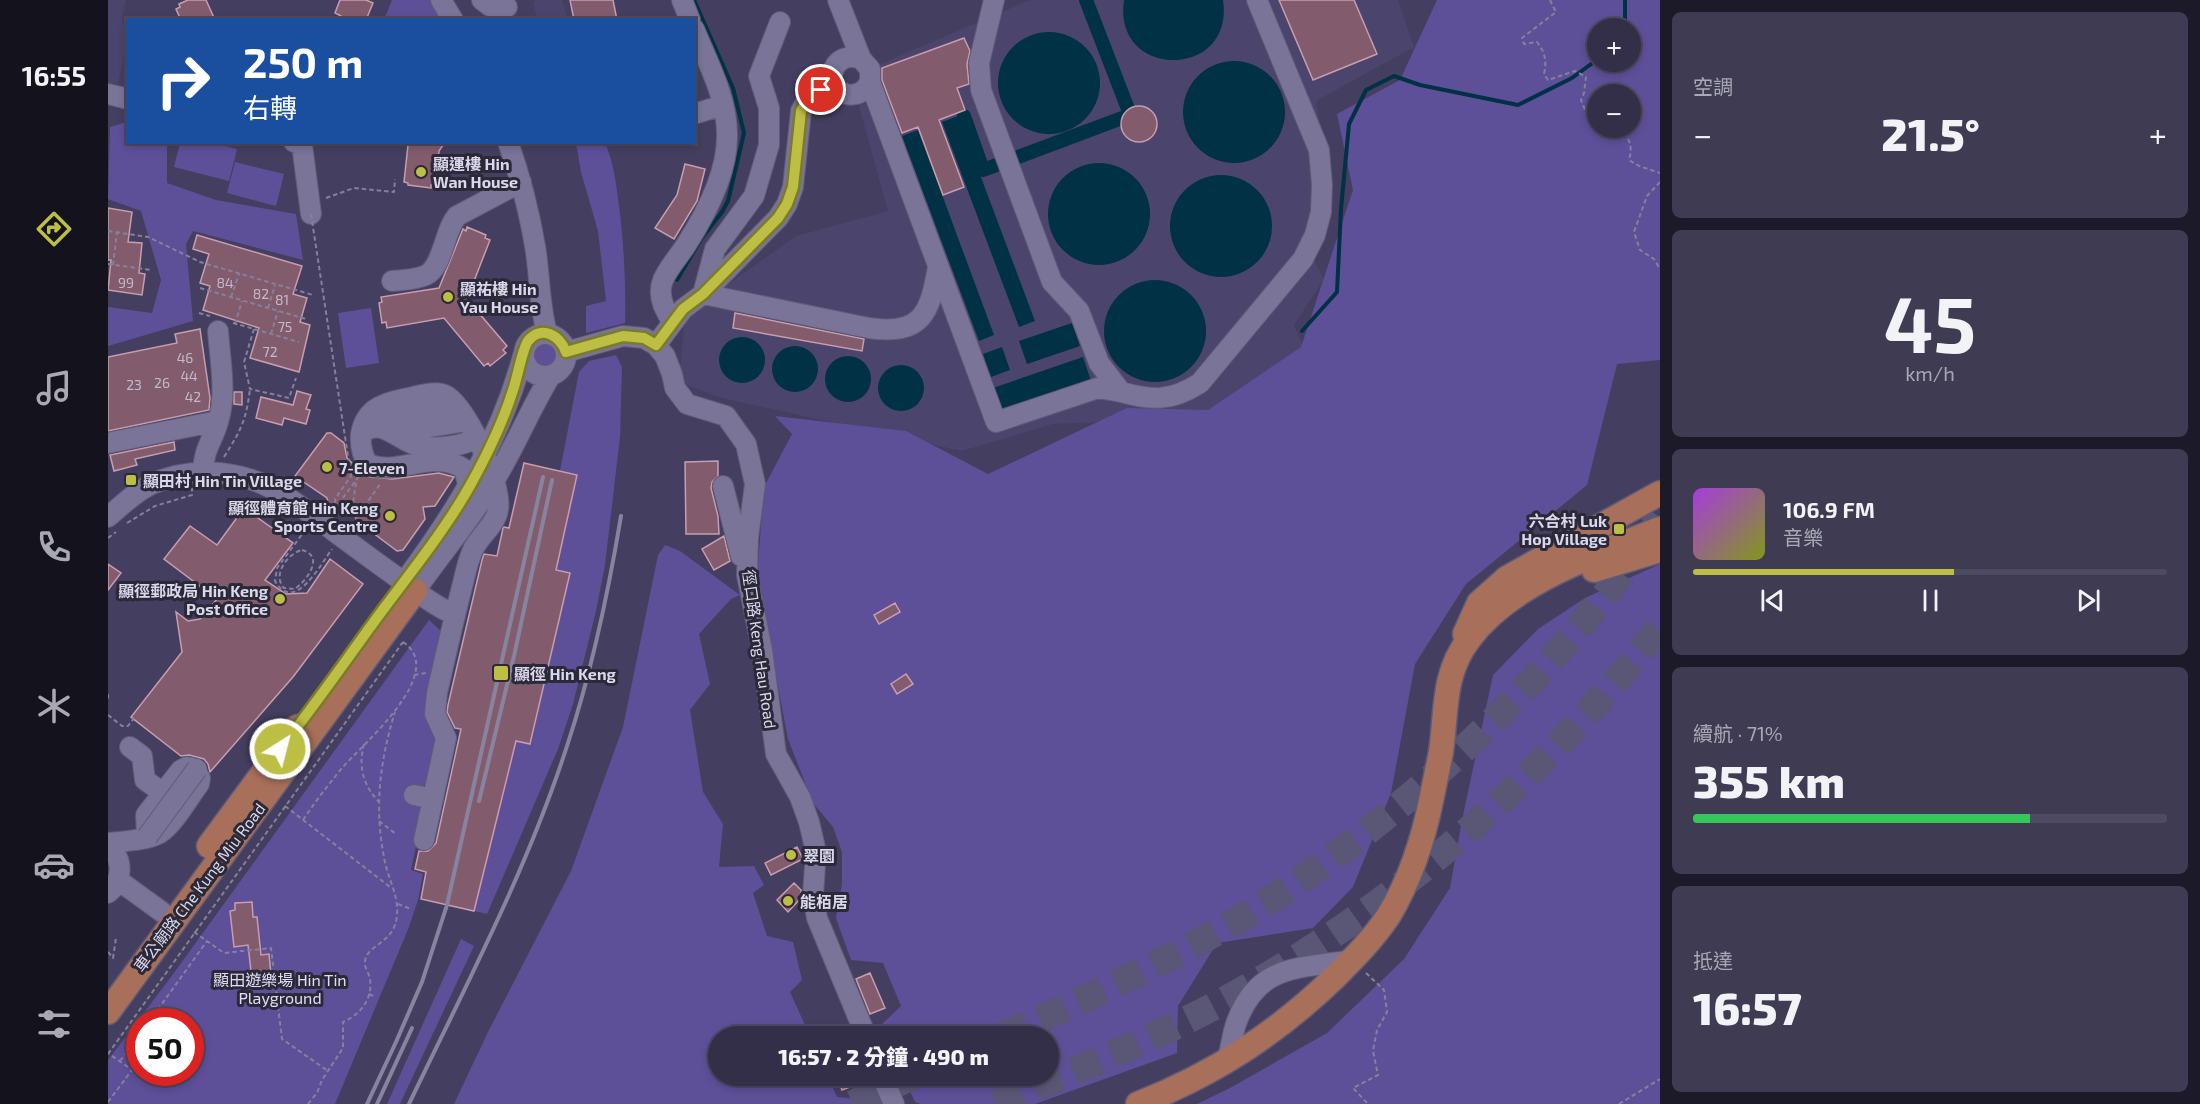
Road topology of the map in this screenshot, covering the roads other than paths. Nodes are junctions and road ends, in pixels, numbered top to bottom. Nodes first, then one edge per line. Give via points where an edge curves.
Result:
1 (441, 0) edge
2 (482, 0) edge
3 (682, 0) edge
4 (838, 0) edge
5 (994, 0) edge
6 (1257, 0) edge
7 (507, 7) dead end
8 (452, 18) edge
9 (689, 18) edge
10 (780, 22) dead end
11 (696, 34) edge
12 (861, 59) junction
13 (870, 82) junction
14 (833, 84) junction
15 (108, 94) edge
16 (126, 98) edge
17 (723, 105) junction
18 (696, 113) edge
19 (299, 144) edge
20 (509, 144) edge
21 (521, 182) junction
22 (310, 208) road end
23 (938, 267) junction
24 (392, 281) dead end
25 (703, 294) junction
26 (674, 322) junction
27 (225, 324) road end
28 (547, 333) junction
29 (656, 345) junction
30 (566, 352) junction
31 (523, 356) junction
32 (551, 375) junction
33 (1121, 392) junction
34 (219, 421) junction
35 (468, 424) junction
36 (362, 428) junction
37 (108, 443) edge
38 (486, 456) junction
39 (203, 472) junction
40 (494, 480) junction
41 (723, 486) dead end
42 (469, 487) junction
43 (1660, 493) edge
44 (113, 523) edge
45 (1660, 530) edge
46 (1660, 550) edge
47 (748, 579) junction
48 (1535, 583) junction
49 (410, 587) junction
50 (455, 615) junction
51 (1458, 658) junction
52 (130, 747) dead end
53 (197, 769) dead end
54 (163, 793) junction
55 (147, 837) junction
56 (424, 840) dead end
57 (108, 844) edge
58 (113, 886) edge
59 (162, 912) junction
60 (1352, 960) junction
61 (108, 987) edge
62 (108, 1012) edge
63 (862, 1026) edge
64 (1227, 1062) junction
65 (886, 1086) edge
66 (894, 1104) edge
67 (1138, 1104) edge

1 - 8 street
2 - 7 street via 490,6
3 - 9 street
4 - 12 street
5 - 33 street via 980,63 981,90 1052,282 1079,311 1099,363
6 - 33 street via 1319,150 1321,212 1315,235 1303,259 1200,383 1181,394 1159,399
10 - 25 street via 759,76 770,108 769,145 754,196 715,249
11 - 17 street
12 - 13 street via 870,69
12 - 14 street via 850,56 839,61 832,71
13 - 14 street via 864,91 854,95 840,92
13 - 23 street
14 - 25 street via 809,96 801,111 793,187 787,204
15 - 16 street
17 - 18 street
17 - 26 street via 726,149 713,197 663,280 662,303
19 - 22 street
20 - 21 street
21 - 24 street via 457,216 429,273
21 - 28 street
23 - 25 street via 927,311 915,324 899,329 869,328
23 - 33 street via 996,422 1098,388
25 - 26 street via 683,309
26 - 29 street
27 - 34 street
28 - 30 street via 560,339
28 - 31 street via 528,341
29 - 30 street via 644,338 623,336
29 - 47 street, 徑口路 Keng Hau Road via 665,356 675,388 687,404 726,416 746,444 755,484 748,538
30 - 32 street via 564,365
31 - 32 street via 536,374
31 - 38 street, 車公廟路 Che Kung Miu Road via 509,404
32 - 40 street, 車公廟路 Che Kung Miu Road
34 - 37 street
34 - 39 street via 206,448
35 - 36 street via 468,442 431,447 422,447 381,427
35 - 36 street via 447,396 435,393 390,401 370,412
35 - 38 street
36 - 42 street via 362,450 368,464 384,467 448,460 464,469
38 - 40 street
38 - 42 street, 車公廟路 Che Kung Miu Road
39 - 44 street via 151,484 129,499
39 - 49 street via 224,473 269,486
40 - 49 street, 車公廟路 Che Kung Miu Road via 474,512
40 - 50 street via 499,495 498,511 472,550
41 - 47 street
42 - 49 street, 車公廟路 Che Kung Miu Road
43 - 51 main road via 1520,570 1495,588 1479,603
45 - 48 main road
46 - 48 main road
47 - 63 street, 徑口路 Keng Hau Road via 776,754 800,797 816,852 813,895 817,918
48 - 51 main road via 1494,613 1469,638
49 - 50 street
49 - 59 main road, 車公廟路 Che Kung Miu Road via 243,799
49 - 62 main road, 車公廟路 Che Kung Miu Road via 277,800
50 - 56 street via 435,704 435,714 446,738 423,797
51 - 60 main road via 1448,683 1441,751 1419,847 1389,915
52 - 54 street via 142,756 146,780
53 - 55 street, bridge
54 - 55 street via 146,815
54 - 55 street via 181,770 187,767 198,772 200,784 166,829
55 - 57 street
57 - 58 street via 120,865
58 - 59 street
59 - 61 main road, 車公廟路 Che Kung Miu Road
60 - 64 main road via 1291,1017
60 - 64 street via 1293,968 1265,980 1242,1010
64 - 67 main road
65 - 66 street

